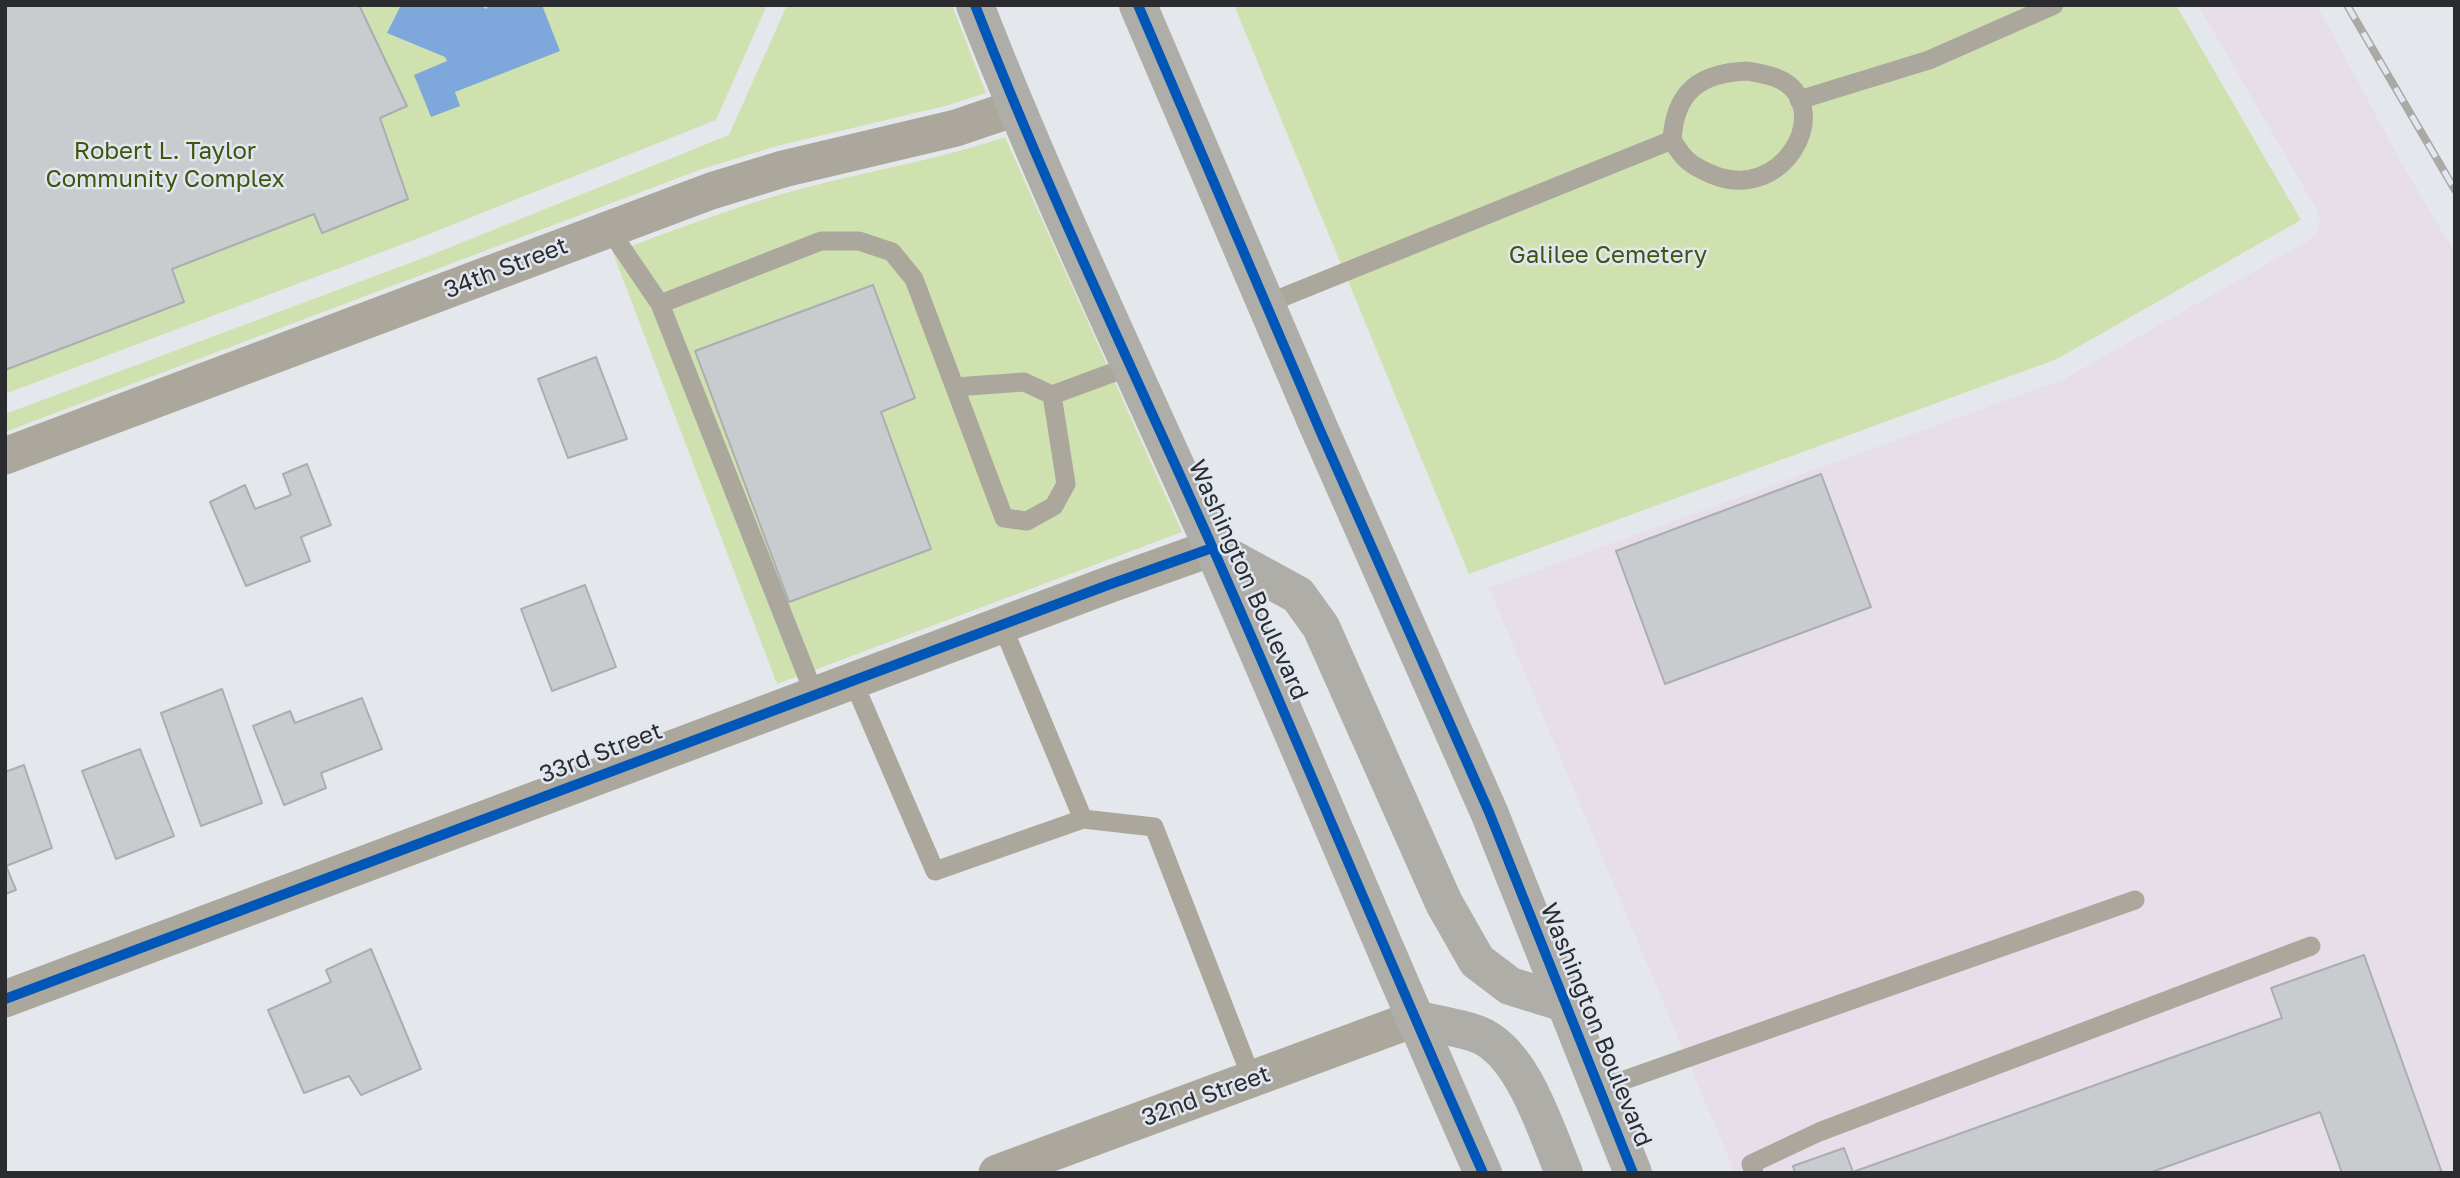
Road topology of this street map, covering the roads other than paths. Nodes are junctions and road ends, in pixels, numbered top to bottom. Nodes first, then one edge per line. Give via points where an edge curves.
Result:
1 (975, 5) edge
2 (1138, 5) edge
3 (2054, 5) edge
4 (1799, 100) junction
5 (1015, 108) junction
6 (1672, 140) junction
7 (609, 229) junction
8 (660, 304) junction
9 (1266, 304) junction
10 (1131, 366) junction
11 (955, 387) junction
12 (1052, 395) junction
13 (5, 456) edge
14 (1212, 548) junction
15 (1002, 625) junction
16 (853, 681) junction
17 (815, 696) junction
18 (1083, 819) junction
19 (2136, 900) dead end
20 (2311, 946) dead end
21 (5, 999) edge
22 (1565, 1003) junction
23 (1414, 1019) junction
24 (1252, 1079) junction
25 (1599, 1090) junction
26 (997, 1173) edge
27 (1483, 1173) edge
28 (1564, 1173) edge
29 (1633, 1173) edge
30 (1755, 1173) edge

1 - 5 main road, Washington Boulevard
2 - 9 main road, Washington Boulevard
3 - 4 lane via 1929,60
4 - 6 lane via 1783,81 1765,74 1725,72 1707,78 1683,99 1676,111
4 - 6 lane via 1802,129 1793,151 1779,168 1757,180 1741,182 1691,166
5 - 7 street, 34th Street via 956,128 783,169
5 - 10 main road, Washington Boulevard
6 - 9 lane
7 - 8 lane
7 - 13 street, 34th Street
8 - 11 lane via 821,241 859,241 892,252 914,279
8 - 17 lane
9 - 22 main road, Washington Boulevard via 1489,812
10 - 12 lane
10 - 14 main road, Washington Boulevard
11 - 12 lane via 1024,382
11 - 12 lane via 1004,518 1027,521 1054,506 1066,484
14 - 15 street, 33rd Street
14 - 22 main road via 1298,595 1321,627 1444,904 1477,961 1510,986
14 - 23 main road, Washington Boulevard
15 - 16 street, 33rd Street
15 - 18 lane
16 - 17 street, 33rd Street
16 - 18 lane via 936,871
17 - 21 street, 33rd Street
18 - 24 lane via 1154,827
19 - 25 lane
20 - 30 lane via 1819,1132 1751,1164
22 - 25 main road, Washington Boulevard
23 - 24 street, 32nd Street
23 - 27 main road, Washington Boulevard
23 - 28 main road via 1479,1034 1508,1055
24 - 26 street, 32nd Street
25 - 29 main road, Washington Boulevard

